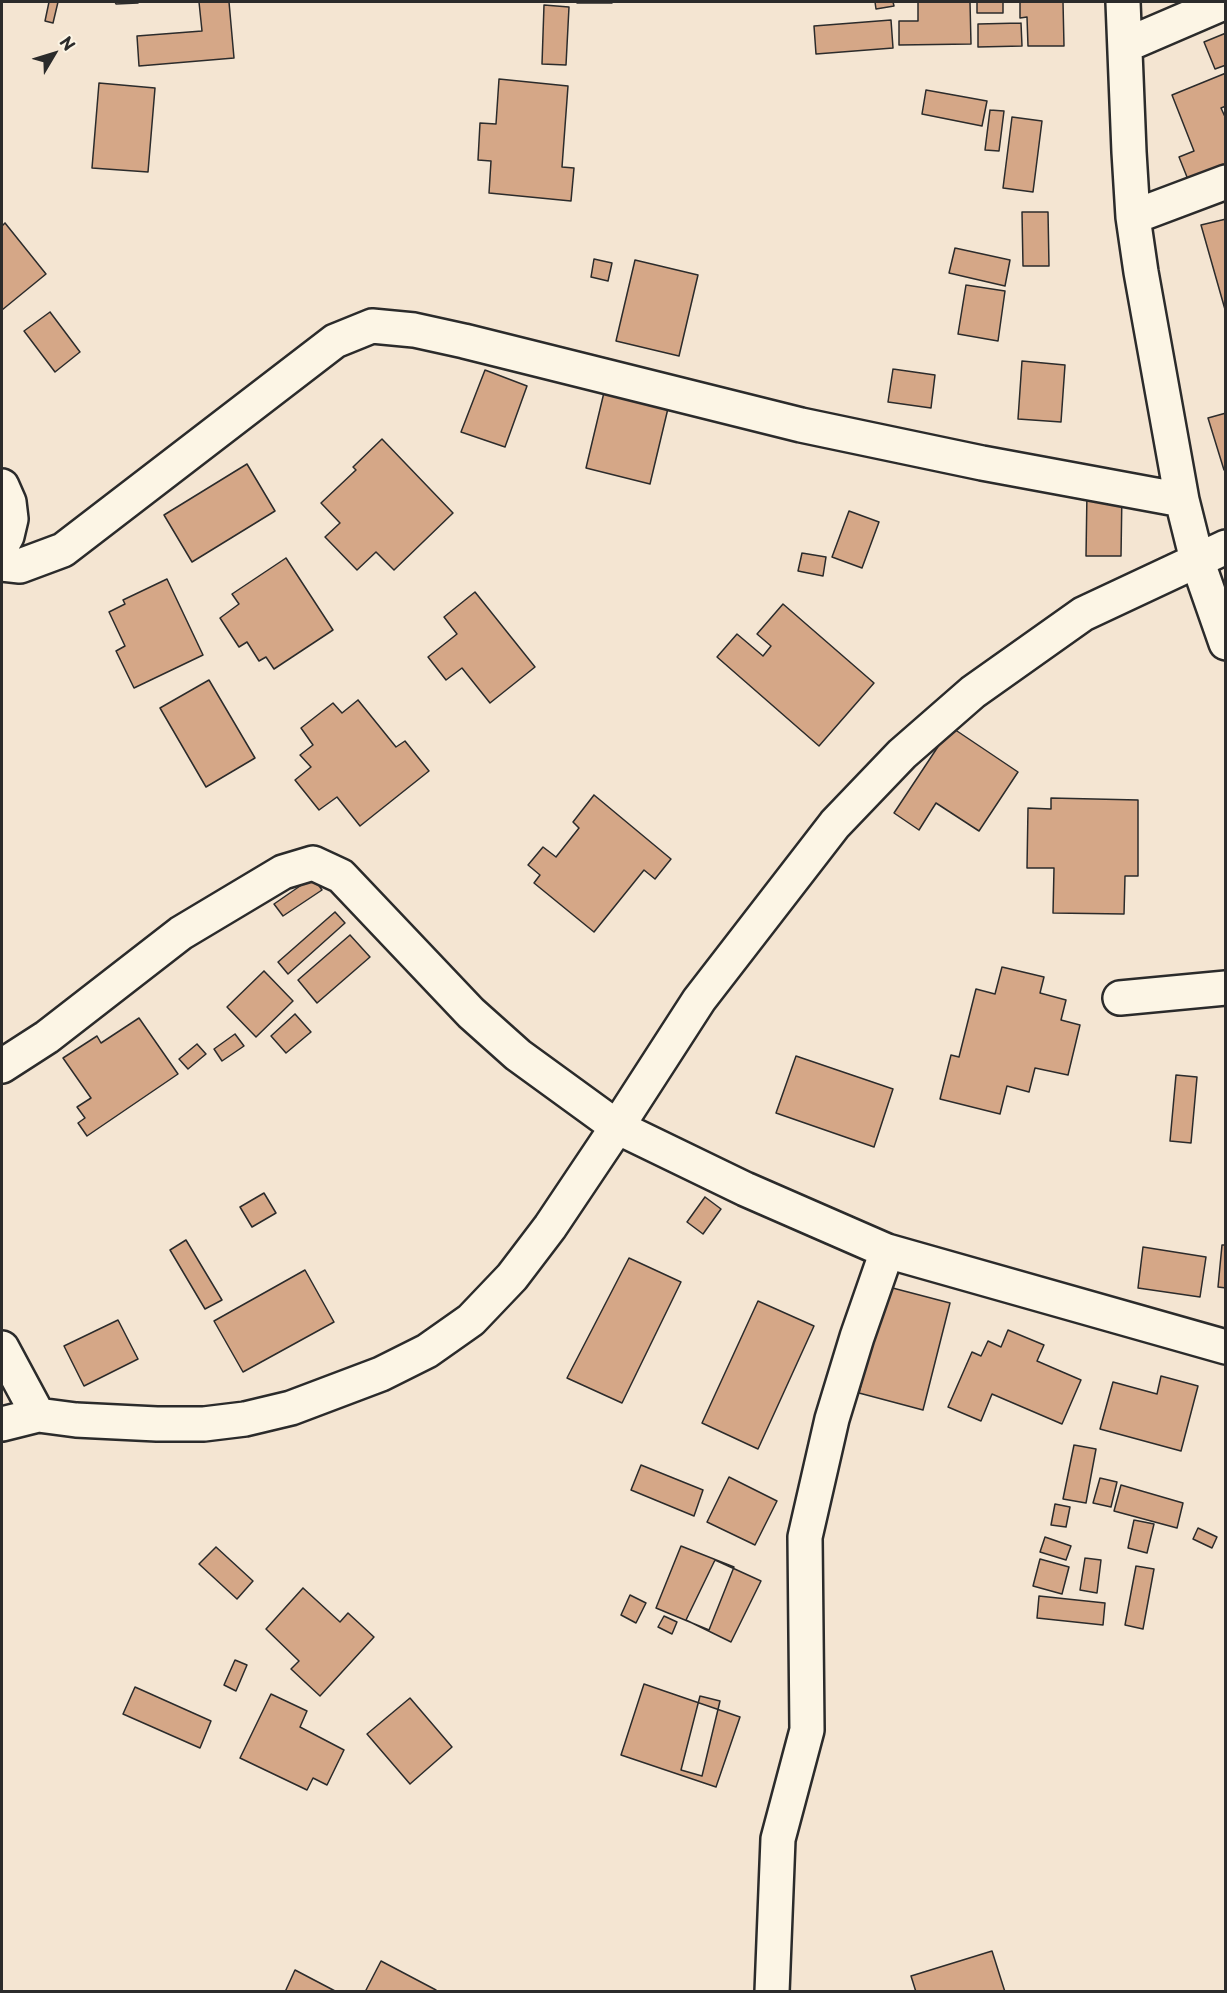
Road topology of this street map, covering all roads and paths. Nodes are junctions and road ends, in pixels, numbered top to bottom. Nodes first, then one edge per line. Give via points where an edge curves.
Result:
1 (1123, 2) edge
2 (1226, 2) edge
3 (1126, 45) junction
4 (1226, 182) edge
5 (1133, 217) junction
6 (2, 486) edge
7 (1182, 500) junction
8 (2, 544) edge
9 (1211, 554) edge
10 (2, 564) edge
11 (1226, 643) edge
12 (1226, 988) edge
13 (1120, 998) dead end
14 (2, 1066) edge
15 (617, 1127) junction
16 (887, 1251) junction
17 (1226, 1347) edge
18 (2, 1348) edge
19 (38, 1415) junction
20 (2, 1424) edge
21 (772, 1992) edge

1 - 3 street
2 - 3 street
3 - 5 street
4 - 5 street
5 - 7 street
6 - 8 street via 11,519
7 - 9 street
7 - 10 street via 801,425 454,339 372,326 335,341 63,550 20,566
9 - 11 street
9 - 15 street via 1083,614 973,692 902,754 835,824 699,1000
12 - 13 street
14 - 15 street via 47,1037 181,933 283,872 313,863 341,876 471,1012 518,1055
15 - 16 street
15 - 19 street via 550,1227 512,1277 471,1320 427,1351 381,1374 291,1408 204,1424
16 - 17 street
16 - 21 street via 832,1419 805,1537 807,1730 778,1839
18 - 19 street
19 - 20 street

